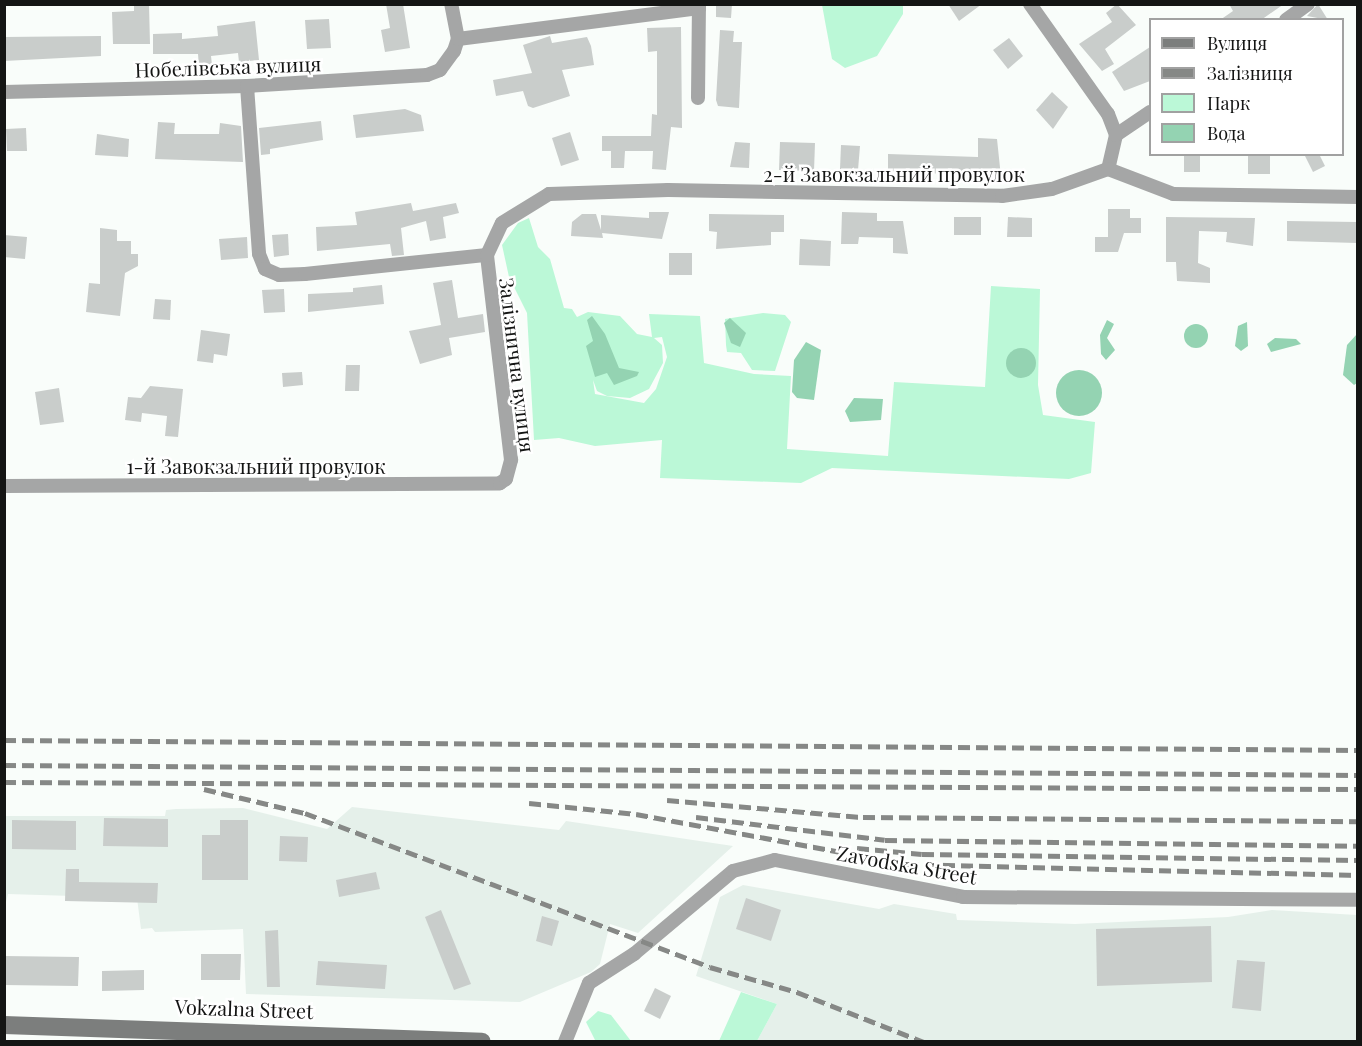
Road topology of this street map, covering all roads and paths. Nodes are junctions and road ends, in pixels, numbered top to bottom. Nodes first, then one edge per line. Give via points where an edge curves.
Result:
1 (451, 4) edge
2 (1030, 4) edge
3 (1308, 4) edge
4 (699, 6) edge
5 (1289, 18) edge
6 (458, 39) junction
7 (247, 86) junction
8 (4, 92) edge
9 (698, 98) dead end
10 (1149, 113) edge
11 (1116, 135) junction
12 (1108, 169) junction
13 (1358, 197) edge
14 (486, 255) junction
15 (507, 478) joint
16 (4, 486) edge
17 (1358, 900) edge
18 (9, 1032) edge
19 (273, 1041) edge
20 (482, 1041) edge
21 (565, 1041) edge

1 - 6 street
2 - 11 street via 1092,89
3 - 5 street
4 - 6 street
4 - 9 street
6 - 7 street, Нобелівська вулиця via 448,61 427,75
7 - 8 street, Нобелівська вулиця
7 - 14 street via 259,254 266,269 279,275 305,274
10 - 11 street
11 - 12 street
12 - 13 street via 1173,194
12 - 14 street, 2-й Завокзальний провулок via 1052,189 1002,196 564,191 515,211 502,223
14 - 15 street, Залізнична вулиця via 511,460
15 - 16 street, 1-й Завокзальний провулок via 490,485
17 - 21 street, Zavodska Street via 963,897 775,860 733,872 634,954 589,983
18 - 19 main road
18 - 20 main road, Vokzalna Street

